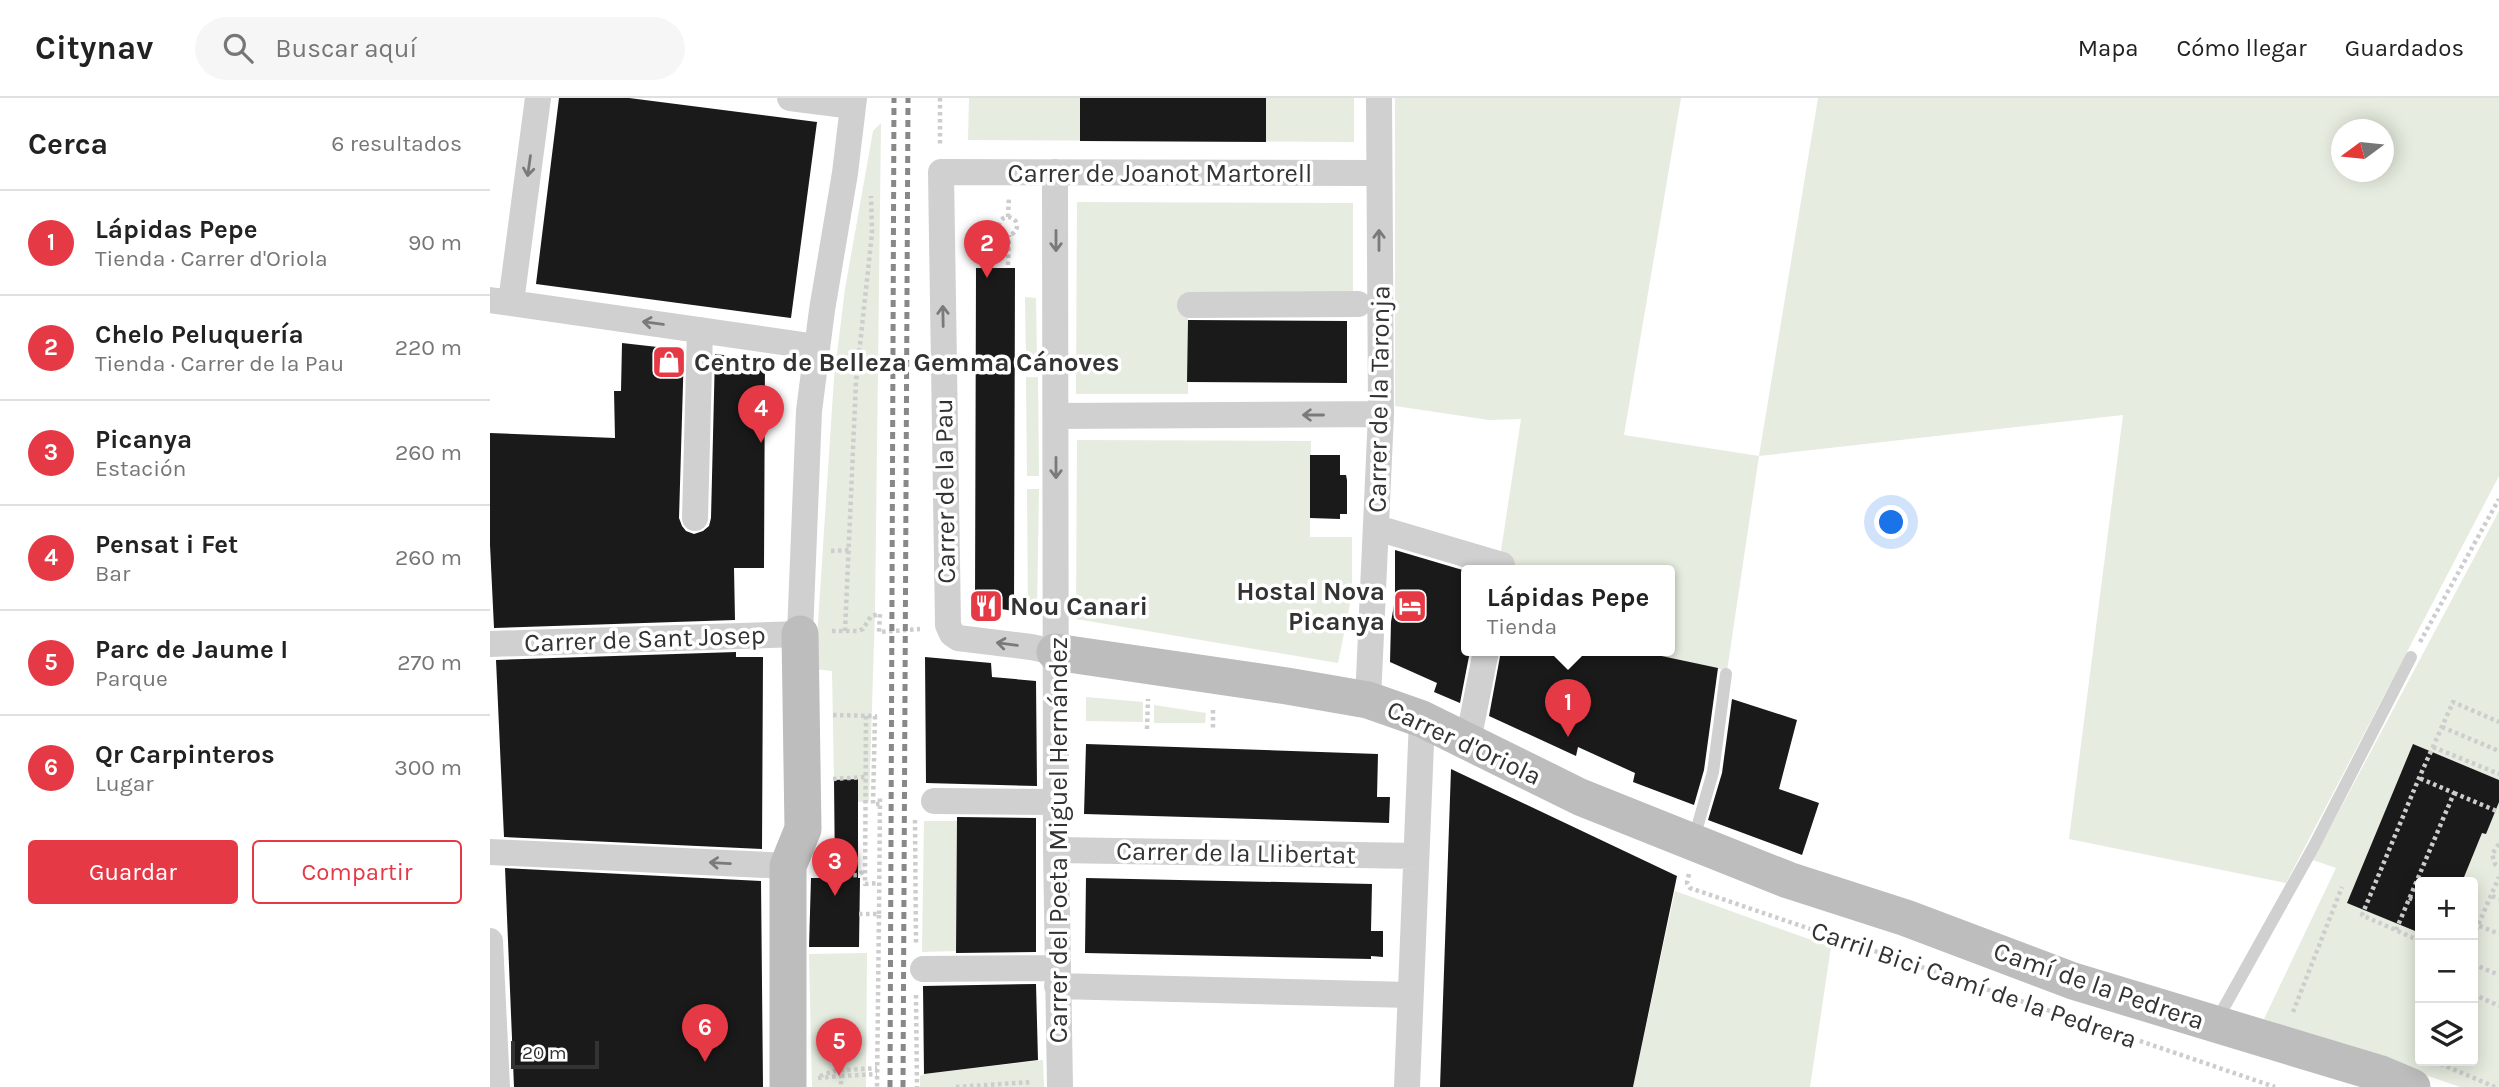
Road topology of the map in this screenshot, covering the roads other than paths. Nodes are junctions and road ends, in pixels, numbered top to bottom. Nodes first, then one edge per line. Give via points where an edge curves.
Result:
1 (538, 98) edge
2 (790, 98) edge
3 (1379, 98) edge
4 (853, 102) edge
5 (940, 172) joint
6 (1055, 173) junction
7 (1378, 173) junction
8 (500, 301) edge
9 (1358, 304) dead end
10 (1191, 305) dead end
11 (700, 330) junction
12 (817, 347) junction
13 (1381, 414) junction
14 (1056, 416) junction
15 (695, 518) dead end
16 (1377, 528) junction
17 (1493, 565) edge
18 (800, 635) junction
19 (958, 638) joint
20 (490, 644) edge
21 (1055, 652) junction
22 (1485, 656) edge
23 (2412, 656) road end
24 (1726, 674) dead end
25 (1368, 700) junction
26 (1422, 719) junction
27 (1468, 741) junction
28 (1056, 803) junction
29 (924, 807) road end
30 (1056, 850) junction
31 (490, 852) edge
32 (1416, 856) junction
33 (1691, 856) junction
34 (805, 867) junction
35 (1788, 880) joint
36 (490, 941) edge
37 (918, 970) road end
38 (1058, 977) junction
39 (1410, 995) junction
40 (2215, 1025) junction
41 (805, 1081) edge
42 (2390, 1083) edge
43 (1049, 1084) edge
44 (496, 1087) edge
45 (1407, 1087) edge

1 -> 8 street
2 - 4 street
3 - 7 street, Carrer de la Taronja
4 - 12 street
5 - 6 street, Carrer de Joanot Martorell
19 -> 5 street, Carrer de la Pau via 948,625 947,604
6 - 7 street, Carrer de Joanot Martorell
6 -> 14 street, Carrer del Poeta Miguel Hernández
13 -> 7 street, Carrer de la Taronja
11 -> 8 street
9 - 10 street
11 - 12 street
11 - 15 street
12 - 18 street via 809,411
13 -> 14 street
13 - 16 street, Carrer de la Taronja
14 -> 21 street, Carrer del Poeta Miguel Hernández
16 - 17 street
16 - 25 street, Carrer de la Taronja
18 - 20 street, Carrer de Sant Josep
18 - 34 street
21 -> 19 street, Carrer d'Oriola
21 - 25 street, Carrer d'Oriola
21 - 28 street, Carrer del Poeta Miguel Hernández
22 - 27 street
23 - 40 lane
24 - 33 lane via 1713,772
25 - 26 street, Carrer d'Oriola
26 - 27 street, Carrer d'Oriola
26 - 32 street
27 - 33 street, Carrer d'Oriola
28 - 29 street
28 - 30 street, Carrer del Poeta Miguel Hernández
30 - 32 street, Carrer de la Llibertat
30 - 38 street, Carrer del Poeta Miguel Hernández
34 -> 31 street
32 - 39 street
33 - 35 street, Carrer d'Oriola
34 - 41 street
35 - 40 street, Camí de la Pedrera via 1906,918 2073,981
36 - 44 street
37 - 38 street
38 - 39 street
38 - 43 street, Carrer del Poeta Miguel Hernández
39 - 45 street
40 - 42 street, Camí de la Pedrera

